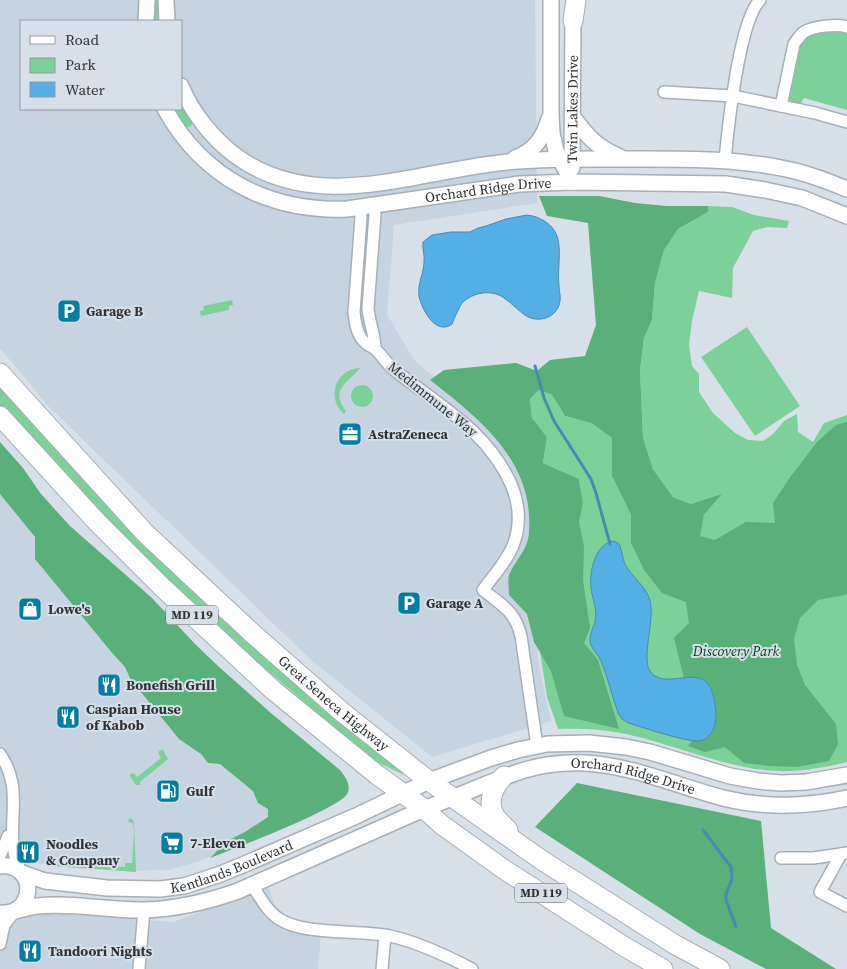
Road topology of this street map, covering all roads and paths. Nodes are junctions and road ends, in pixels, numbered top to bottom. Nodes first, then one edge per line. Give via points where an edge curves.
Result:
1 (146, 0) edge
2 (166, 0) edge
3 (551, 0) edge
4 (572, 0) edge
5 (576, 0) edge
6 (760, 0) edge
7 (146, 20) edge
8 (167, 20) edge
9 (574, 21) junction
10 (847, 27) edge
11 (182, 88) edge
12 (664, 92) dead end
13 (733, 96) junction
14 (781, 106) junction
15 (166, 110) edge
16 (550, 113) junction
17 (573, 117) junction
18 (847, 122) edge
19 (566, 159) junction
20 (623, 159) junction
21 (725, 160) junction
22 (503, 162) junction
23 (572, 182) junction
24 (847, 189) edge
25 (367, 207) junction
26 (847, 216) edge
27 (0, 373) edge
28 (0, 416) edge
29 (537, 746) junction
30 (0, 754) edge
31 (847, 775) edge
32 (504, 776) junction
33 (429, 781) junction
34 (403, 793) junction
35 (452, 798) junction
36 (847, 798) edge
37 (424, 808) junction
38 (10, 826) junction
39 (844, 853) edge
40 (0, 856) edge
41 (781, 858) dead end
42 (543, 861) junction
43 (0, 866) edge
44 (22, 873) junction
45 (268, 877) junction
46 (252, 885) junction
47 (267, 906) junction
48 (847, 906) edge
49 (144, 910) junction
50 (7, 912) edge
51 (385, 935) junction
52 (0, 944) edge
53 (139, 969) edge
54 (382, 969) edge
55 (472, 969) edge
56 (663, 969) edge
57 (720, 969) edge

1 - 7 street
2 - 8 street
3 - 16 street, Twin Lakes Drive
4 - 9 street, Twin Lakes Drive
5 - 9 main road
6 - 13 street via 753,7
9 - 17 street, Twin Lakes Drive
10 - 14 street via 812,29 798,38
11 - 22 street, Orchard Ridge Drive via 204,125 228,150 263,172 290,181 325,186 357,185
12 - 13 street
13 - 14 street
13 - 21 street
14 - 18 street
15 - 25 street, Orchard Ridge Drive via 199,156 245,189 294,206 332,210
16 - 19 street, Twin Lakes Drive via 553,142
16 - 22 street via 547,127 535,148
17 - 19 street, Twin Lakes Drive
17 - 20 street via 593,142
19 - 20 street, Orchard Ridge Drive
19 - 22 street, Orchard Ridge Drive
19 - 23 street, Twin Lakes Drive
20 - 21 street, Orchard Ridge Drive
21 - 24 street, Orchard Ridge Drive via 786,169
23 - 25 street, Orchard Ridge Drive via 519,184
23 - 26 street, Orchard Ridge Drive via 726,184 802,198
25 - 29 street, Medimmune Way via 361,217 354,303 358,330 365,343 375,348 394,369 479,435 502,466 513,489 519,511 514,544 483,590 518,622
27 - 33 main road, Great Seneca Highway / MD 119 via 145,533 342,712
28 - 34 main road, Great Seneca Highway / MD 119 via 96,521 169,594 273,690
29 - 31 street, Orchard Ridge Drive via 574,742 605,744 650,752 758,781 806,782
29 - 33 street, Orchard Ridge Drive via 491,758
30 - 38 street via 12,777
32 - 35 street, Orchard Ridge Drive
32 - 36 street, Orchard Ridge Drive via 528,768 582,763 609,766 753,803 796,806
32 - 42 main road via 492,795 494,815
33 - 34 street, Kentlands Boulevard
33 - 35 main road, Great Seneca Highway / MD 119
34 - 37 main road, Great Seneca Highway / MD 119
34 - 44 street, Kentlands Boulevard via 245,864 184,886 107,888 45,882
35 - 37 street, Orchard Ridge Drive
35 - 42 main road, Great Seneca Highway / MD 119
37 - 45 street, Kentlands Boulevard
37 - 56 main road, Great Seneca Highway / MD 119 via 442,825 505,870
38 - 40 street
38 - 44 street via 12,855
39 - 41 street via 813,858
39 - 48 street via 820,892
42 - 57 main road, Great Seneca Highway / MD 119 via 674,944
43 - 44 street, Kentlands Boulevard via 13,867
44 - 50 street via 28,884 28,894 24,903
45 - 46 street, Kentlands Boulevard
45 - 47 street
46 - 47 street
46 - 49 street, Kentlands Boulevard via 197,904
47 - 51 street via 281,920 297,927
49 - 50 street, Kentlands Boulevard via 38,906
49 - 53 street
50 - 52 street
51 - 54 street
51 - 55 street

